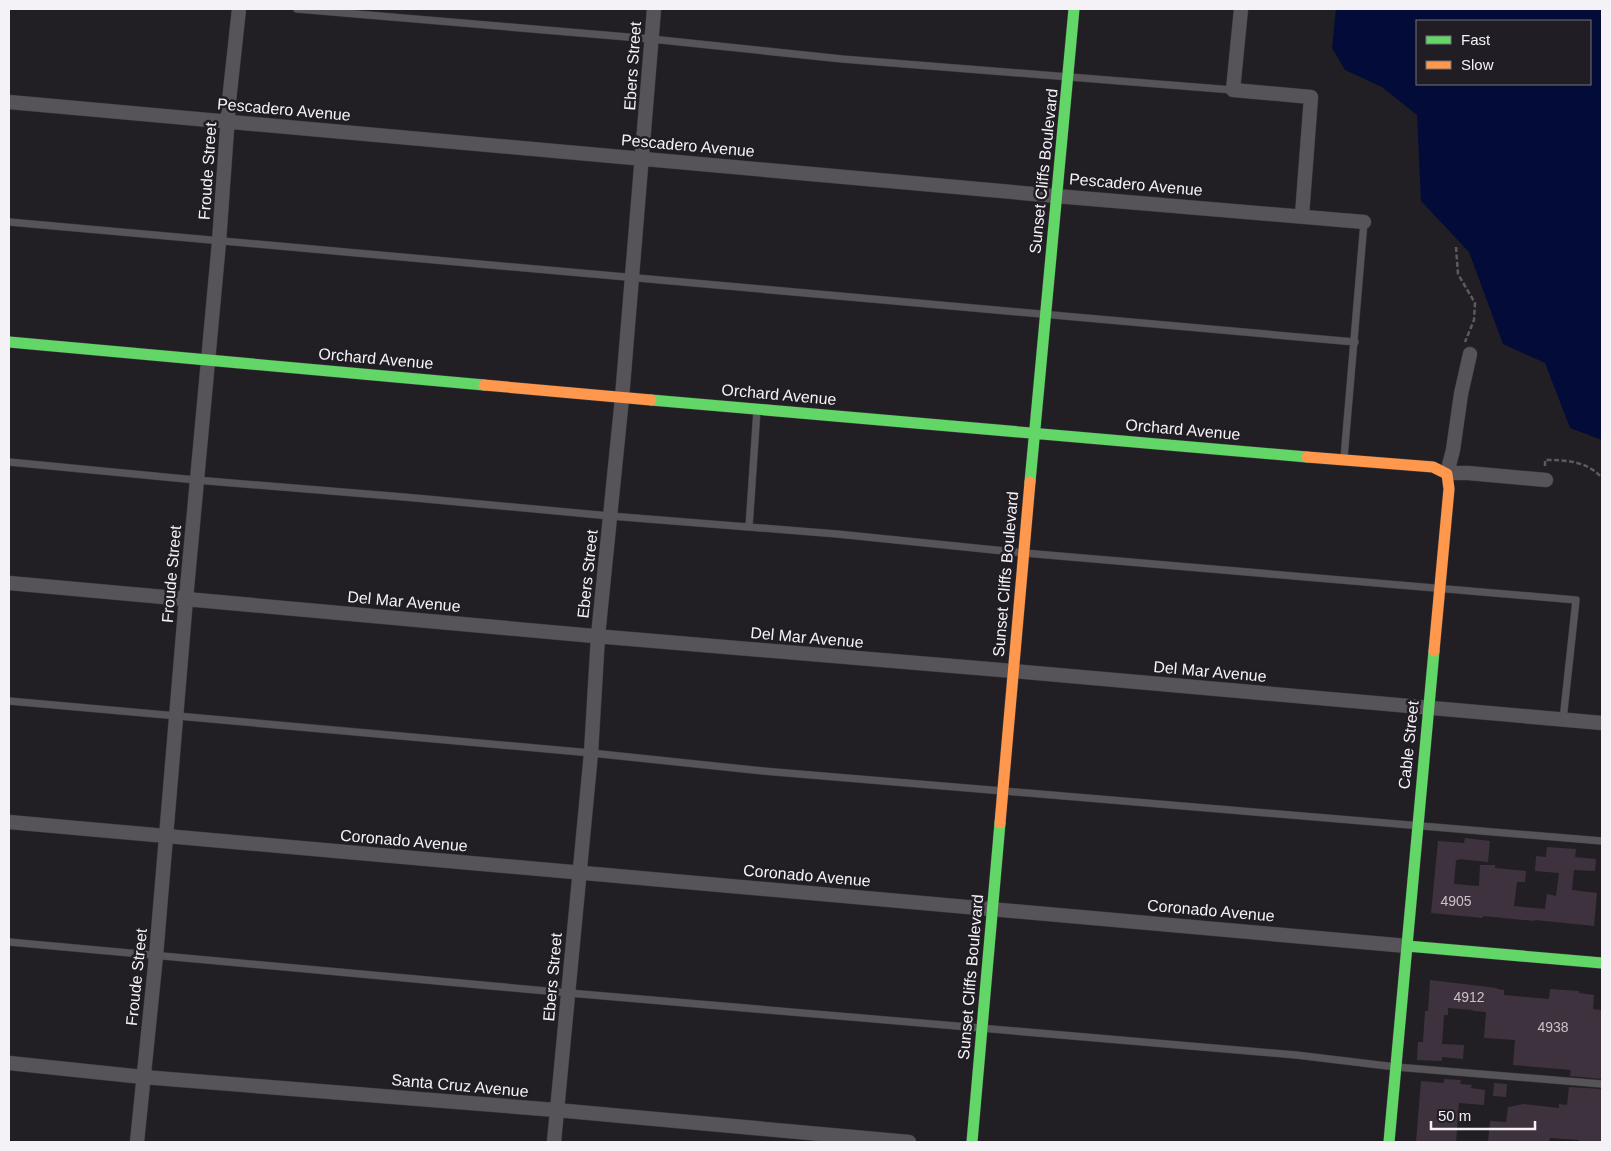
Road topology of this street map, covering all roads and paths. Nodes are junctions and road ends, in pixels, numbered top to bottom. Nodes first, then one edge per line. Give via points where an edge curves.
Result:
1 (239, 9) edge
2 (297, 9) edge
3 (654, 9) edge
4 (1074, 9) edge
5 (1241, 9) edge
6 (651, 39) junction
7 (1068, 76) junction
8 (1233, 90) junction
9 (9, 102) edge
10 (228, 122) junction
11 (643, 158) junction
12 (1056, 196) junction
13 (1302, 216) junction
14 (9, 222) edge
15 (1364, 222) joint
16 (219, 242) junction
17 (1456, 248) dead end
18 (632, 277) junction
19 (1046, 313) junction
20 (9, 342) edge
21 (1355, 342) junction
22 (1470, 354) joint
23 (208, 360) junction
24 (622, 398) junction
25 (757, 410) junction
26 (1034, 434) junction
27 (1344, 460) junction
28 (1550, 460) dead end
29 (9, 462) edge
30 (1447, 473) junction
31 (1602, 478) edge
32 (196, 480) junction
33 (1546, 480) dead end
34 (610, 516) junction
35 (750, 527) junction
36 (1024, 554) junction
37 (9, 583) edge
38 (1439, 588) junction
39 (186, 599) junction
40 (598, 636) junction
41 (1013, 671) junction
42 (9, 701) edge
43 (1430, 708) junction
44 (176, 717) junction
45 (1563, 720) junction
46 (1602, 723) edge
47 (591, 753) junction
48 (1003, 791) junction
49 (9, 822) edge
50 (1418, 826) junction
51 (166, 837) junction
52 (1602, 841) edge
53 (579, 873) junction
54 (992, 909) junction
55 (9, 942) edge
56 (1407, 946) junction
57 (156, 956) junction
58 (1602, 963) edge
59 (569, 993) junction
60 (982, 1029) junction
61 (9, 1063) edge
62 (1396, 1067) junction
63 (143, 1077) junction
64 (1602, 1084) edge
65 (556, 1110) junction
66 (136, 1142) edge
67 (554, 1142) edge
68 (909, 1142) edge
69 (972, 1142) edge
70 (1389, 1142) edge

1 - 10 street, Froude Street
2 - 6 lane
3 - 6 street, Ebers Street
4 - 7 street, Sunset Cliffs Boulevard
5 - 8 street
6 - 7 lane via 842,59
6 - 11 street, Ebers Street
7 - 8 lane
7 - 12 street, Sunset Cliffs Boulevard
8 - 13 street via 1311,97
9 - 10 street, Pescadero Avenue
10 - 11 street, Pescadero Avenue
10 - 16 street, Froude Street
11 - 12 street, Pescadero Avenue
11 - 18 street, Ebers Street
12 - 13 street, Pescadero Avenue
12 - 19 street, Sunset Cliffs Boulevard
13 - 15 street, Pescadero Avenue
14 - 16 lane
15 - 21 lane
16 - 18 lane
16 - 23 street, Froude Street
17 - 22 path via 1458,274 1475,303 1474,320 1464,346
18 - 19 lane
18 - 24 street, Ebers Street
19 - 21 lane
19 - 26 street, Sunset Cliffs Boulevard
20 - 23 street, Orchard Avenue
21 - 27 lane
22 - 30 street, Cable Street
23 - 24 street, Orchard Avenue
23 - 32 street, Froude Street
24 - 25 street, Orchard Avenue
24 - 34 street, Ebers Street
25 - 26 street, Orchard Avenue
25 - 35 lane
26 - 27 street, Orchard Avenue
26 - 36 street, Sunset Cliffs Boulevard
27 - 30 street, Orchard Avenue via 1433,467
28 - 31 path via 1578,462
29 - 32 lane
30 - 33 street, Orchard Avenue
30 - 38 street, Cable Street via 1449,489
32 - 34 lane
32 - 39 street, Froude Street
34 - 35 lane
34 - 40 street, Ebers Street
35 - 36 lane
36 - 38 lane
36 - 41 street, Sunset Cliffs Boulevard
37 - 39 street, Del Mar Avenue
38 - 43 street, Cable Street
38 - 45 lane via 1576,600
39 - 40 street, Del Mar Avenue
39 - 44 street, Froude Street
40 - 41 street, Del Mar Avenue
40 - 47 street, Ebers Street
41 - 43 street, Del Mar Avenue
41 - 48 street, Sunset Cliffs Boulevard
42 - 44 lane
43 - 45 street, Del Mar Avenue
43 - 50 street, Cable Street
44 - 47 lane
44 - 51 street, Froude Street
45 - 46 street, Del Mar Avenue
47 - 48 lane
47 - 53 street, Ebers Street
48 - 50 lane
48 - 54 street, Sunset Cliffs Boulevard
49 - 51 street, Coronado Avenue
50 - 52 lane
50 - 56 street, Cable Street
51 - 53 street, Coronado Avenue
51 - 57 street, Froude Street
53 - 54 street, Coronado Avenue
53 - 59 street, Ebers Street
54 - 56 street, Coronado Avenue
54 - 60 street, Sunset Cliffs Boulevard
55 - 57 lane
56 - 58 street, Coronado Avenue
56 - 62 street, Cable Street
57 - 59 lane
57 - 63 street, Froude Street
59 - 60 lane
59 - 65 street, Ebers Street
60 - 62 lane via 1296,1055
60 - 69 street, Sunset Cliffs Boulevard
61 - 63 street, Santa Cruz Avenue
62 - 64 lane
62 - 70 street, Cable Street
63 - 65 street, Santa Cruz Avenue
63 - 66 street, Froude Street
65 - 67 street, Ebers Street
65 - 68 street, Santa Cruz Avenue

